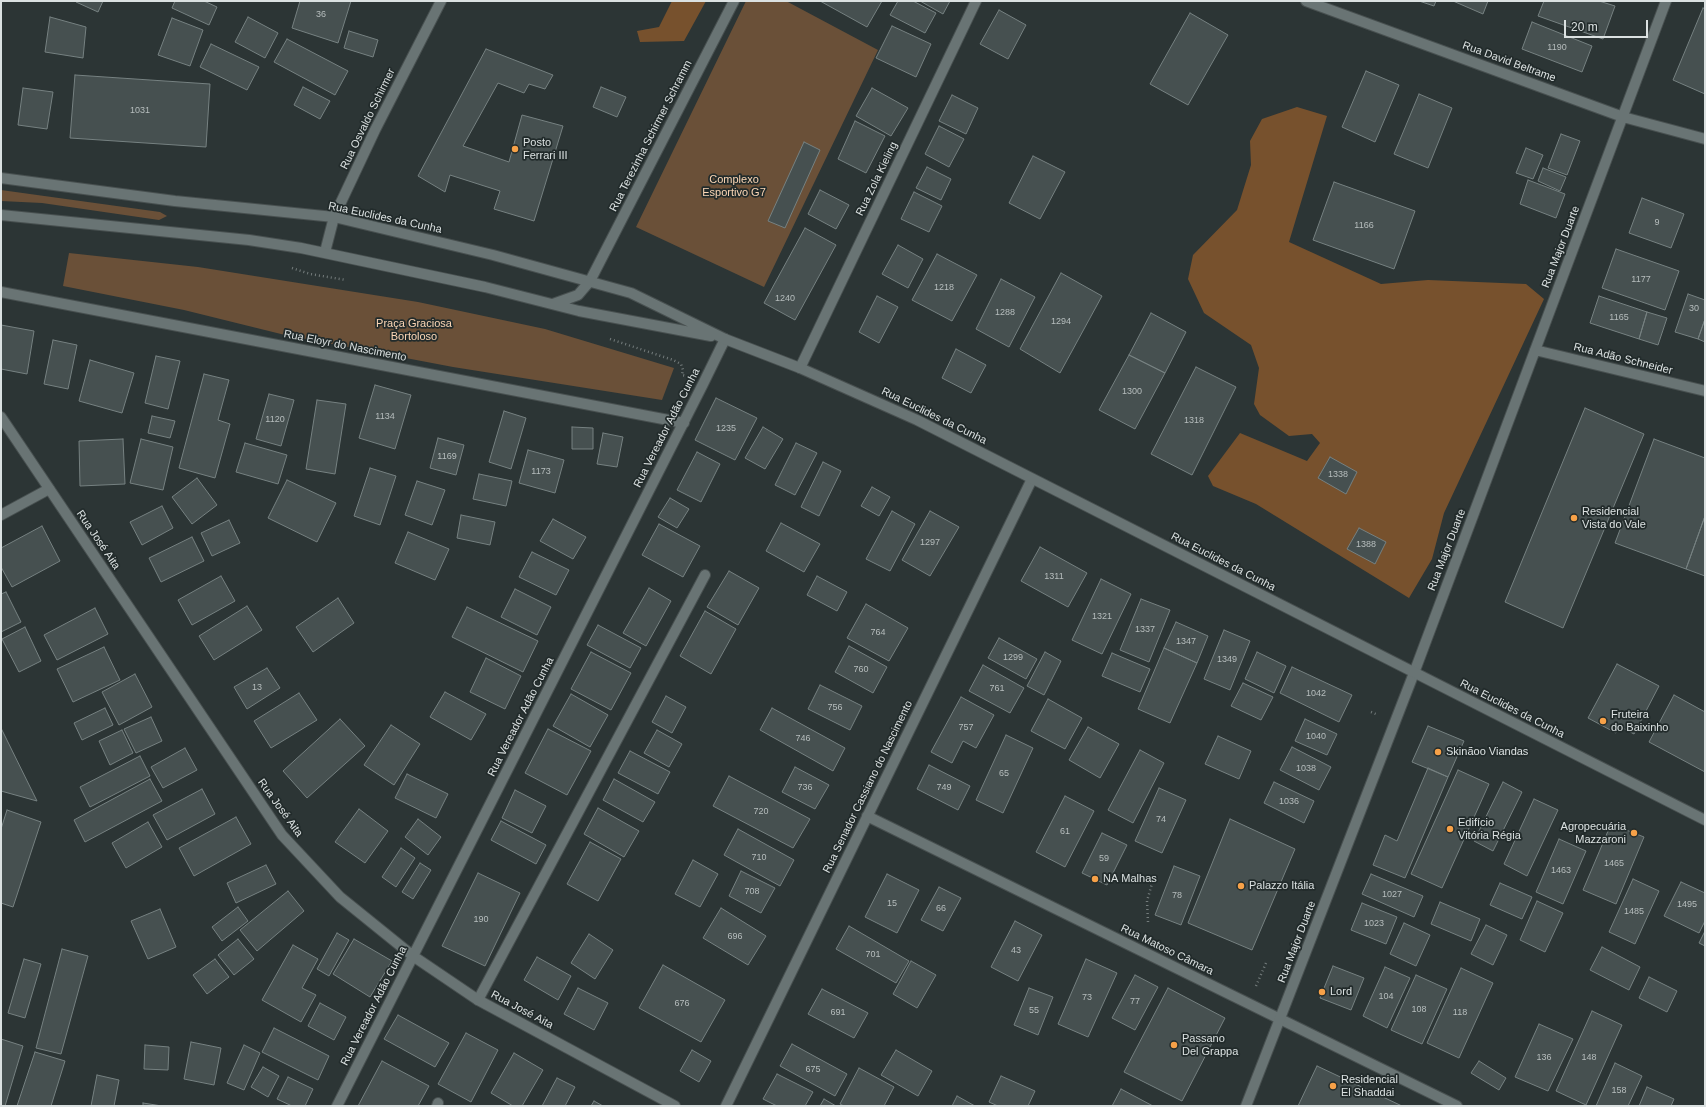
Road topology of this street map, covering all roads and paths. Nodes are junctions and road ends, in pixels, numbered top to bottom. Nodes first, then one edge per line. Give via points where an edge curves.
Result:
1 (441, 1) edge
2 (734, 1) edge
3 (976, 1) edge
4 (1306, 1) edge
5 (1666, 1) edge
6 (1623, 117) junction
7 (1705, 139) edge
8 (1, 178) edge
9 (1, 215) edge
10 (334, 218) junction
11 (325, 252) junction
12 (290, 268) dead end
13 (348, 280) dead end
14 (590, 281) junction
15 (1, 292) edge
16 (553, 304) junction
17 (606, 338) dead end
18 (725, 339) junction
19 (1535, 350) junction
20 (800, 368) junction
21 (703, 384) junction
22 (1705, 391) edge
23 (1, 418) edge
24 (684, 423) junction
25 (1032, 479) junction
26 (49, 489) junction
27 (1, 515) edge
28 (705, 575) dead end
29 (1414, 673) junction
30 (867, 816) junction
31 (1705, 820) edge
32 (1153, 880) dead end
33 (1148, 922) dead end
34 (413, 956) junction
35 (478, 1000) junction
36 (1279, 1019) junction
37 (337, 1106) edge
38 (675, 1106) edge
39 (726, 1106) edge
40 (1246, 1106) edge
41 (1456, 1106) edge

1 - 10 street, Rua Osvaldo Schirmer
2 - 14 street, Rua Terezinha Schirmer Schramm
3 - 20 street, Rua Zola Kieling
4 - 6 street, Rua David Beltrame
5 - 6 street, Rua Major Duarte
6 - 7 street, Rua David Beltrame
6 - 19 street, Rua Major Duarte
8 - 10 street, Rua Euclides da Cunha via 175,201
9 - 11 street, Rua Euclides da Cunha via 248,240
10 - 11 street, Rua Osvaldo Schirmer
10 - 14 street, Rua Euclides da Cunha via 493,255
11 - 16 street, Rua Euclides da Cunha
12 - 13 path
14 - 16 street, Rua Terezinha Schirmer Schramm via 578,294
14 - 18 street, Rua Euclides da Cunha via 631,293
15 - 24 street, Rua Eloyr do Nascimento
16 - 18 street, Rua Euclides da Cunha
17 - 21 path via 673,360 681,364 682,375
18 - 20 street, Rua Euclides da Cunha
18 - 21 street, Rua Vereador Adão Cunha
19 - 22 street, Rua Adão Schneider
19 - 29 street, Rua Major Duarte
20 - 25 street, Rua Euclides da Cunha via 917,420
21 - 24 street, Rua Vereador Adão Cunha
23 - 26 street, Rua José Aita
24 - 34 street, Rua Vereador Adão Cunha
25 - 29 street, Rua Euclides da Cunha
25 - 30 street, Rua Senador Cassiano do Nascimento
26 - 27 street
26 - 34 street, Rua José Aita via 282,835 340,897
28 - 35 street
29 - 31 street, Rua Euclides da Cunha
29 - 36 street, Rua Major Duarte
30 - 36 street, Rua Matoso Câmara
30 - 39 street, Rua Senador Cassiano do Nascimento
32 - 33 path via 1147,901
34 - 35 street, Rua José Aita
34 - 37 street, Rua Vereador Adão Cunha
35 - 38 street, Rua José Aita
36 - 40 street, Rua Major Duarte
36 - 41 street, Rua Matoso Câmara

